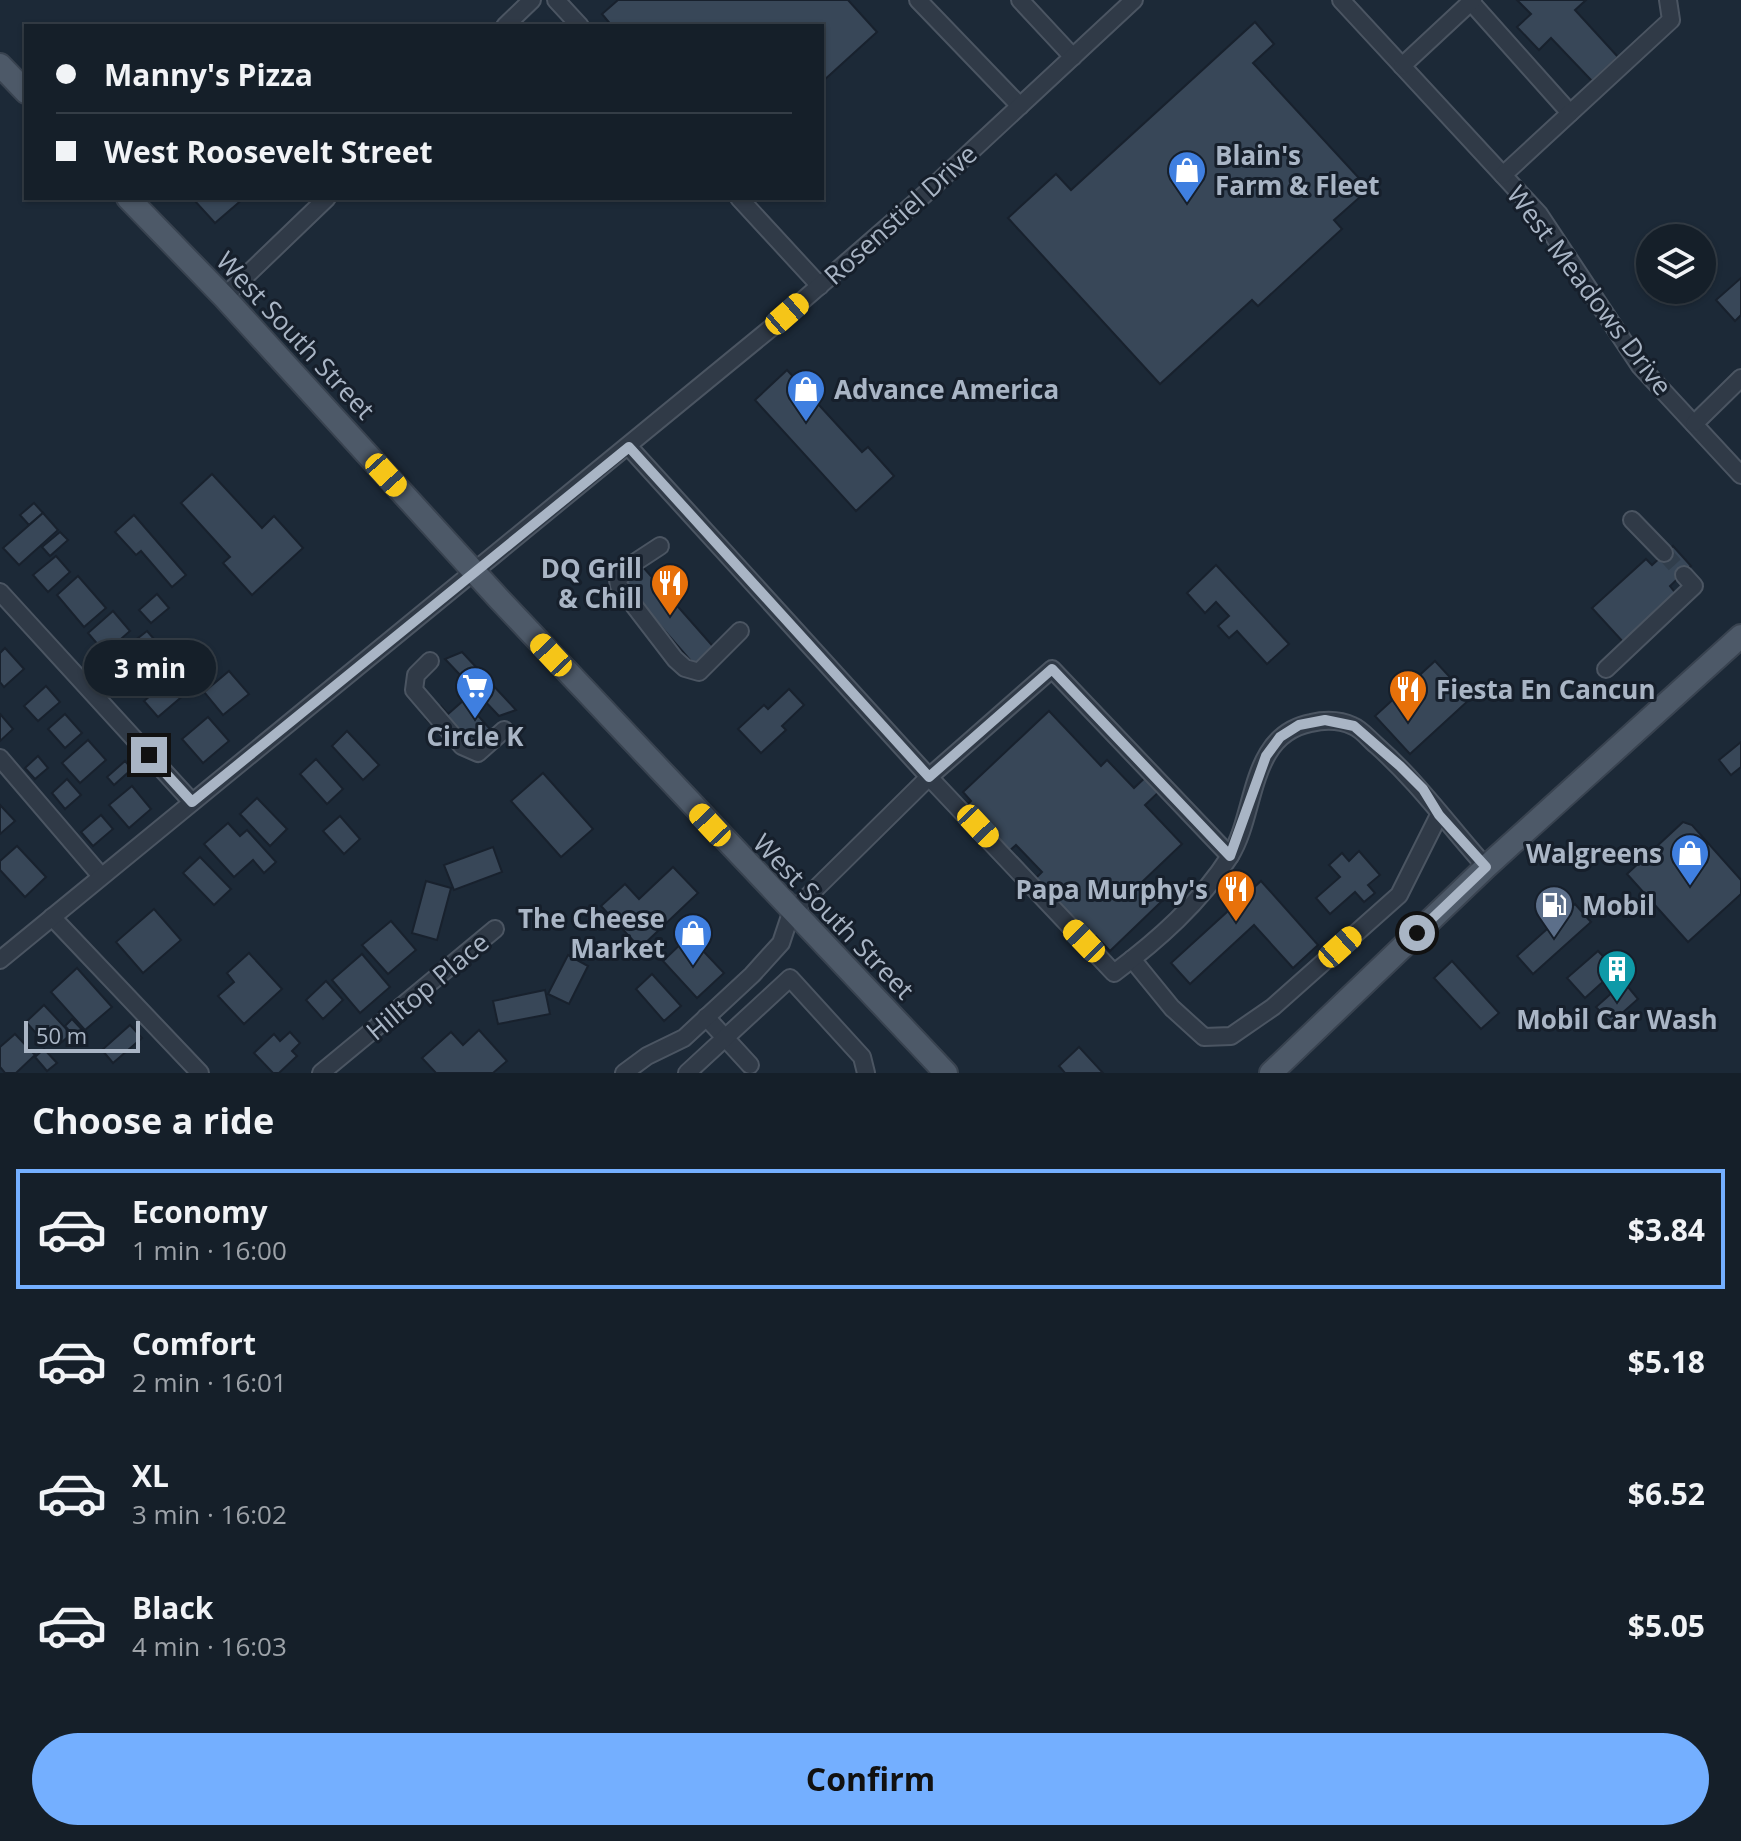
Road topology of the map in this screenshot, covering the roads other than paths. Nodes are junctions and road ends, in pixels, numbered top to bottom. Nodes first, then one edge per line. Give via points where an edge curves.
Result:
1 (532, 0) edge
2 (556, 0) edge
3 (918, 0) edge
4 (1020, 0) edge
5 (1134, 0) edge
6 (1341, 0) edge
7 (1668, 0) edge
8 (1472, 1) edge
9 (507, 24) edge
10 (578, 24) edge
11 (1073, 57) junction
12 (0, 65) edge
13 (1402, 66) junction
14 (24, 90) edge
15 (1020, 106) junction
16 (1570, 113) junction
17 (1503, 175) junction
18 (130, 200) edge
19 (325, 200) edge
20 (741, 200) edge
21 (820, 286) junction
22 (224, 297) junction
23 (1741, 378) edge
24 (1694, 424) junction
25 (629, 447) junction
26 (1741, 475) edge
27 (1632, 520) dead end
28 (660, 546) dead end
29 (1664, 553) tunnel mouth
30 (475, 573) junction
31 (1684, 575) dead end
32 (0, 592) edge
33 (740, 631) dead end
34 (1741, 636) edge
35 (430, 661) dead end
36 (1606, 669) dead end
37 (504, 730) dead end
38 (0, 758) edge
39 (929, 777) junction
40 (192, 802) junction
41 (1439, 815) junction
42 (1230, 856) junction
43 (1486, 867) junction
44 (101, 876) junction
45 (791, 913) junction
46 (52, 917) junction
47 (495, 929) dead end
48 (3, 952) edge
49 (1132, 959) junction
50 (706, 1017) junction
51 (725, 1038) junction
52 (750, 1070) edge
53 (200, 1073) edge
54 (321, 1073) edge
55 (624, 1073) edge
56 (687, 1073) edge
57 (866, 1073) edge
58 (946, 1073) edge
59 (1271, 1073) edge

1 - 9 street
2 - 10 street
3 - 15 street
4 - 11 street
5 - 11 street, Rosenstiel Drive
6 - 13 street, West Meadows Drive
7 - 16 street via 1671,20
8 - 13 street
8 - 16 street
11 - 15 street, Rosenstiel Drive
12 - 14 main road
13 - 17 street, West Meadows Drive
15 - 21 street, Rosenstiel Drive
16 - 17 street
17 - 24 street, West Meadows Drive via 1539,214 1640,366
18 - 22 main road, West South Street
19 - 22 street
20 - 21 street
21 - 25 street, Rosenstiel Drive
22 - 30 main road, West South Street
23 - 24 street
24 - 26 street, West Meadows Drive
25 - 30 street, Rosenstiel Drive
25 - 39 street
27 - 29 street
28 - 33 street via 618,580 675,659 699,672
30 - 40 street, Rosenstiel Drive
30 - 45 main road, West South Street
31 - 36 street via 1694,586
32 - 40 street
34 - 43 main road
35 - 37 street via 416,675 414,690 462,746 478,753
38 - 44 street
39 - 42 street via 1052,669
39 - 45 street
39 - 49 street via 1114,973
40 - 44 street, Rosenstiel Drive
41 - 42 street via 1423,789 1354,726 1325,720 1299,725 1280,737 1266,756
41 - 43 street
41 - 49 street via 1399,895 1273,1007 1231,1036 1204,1037
42 - 49 street via 1192,905
43 - 59 main road
44 - 46 street, Rosenstiel Drive
45 - 50 street via 769,959
45 - 58 main road, West South Street
46 - 48 street, Rosenstiel Drive
46 - 53 street
47 - 54 street, Hilltop Place
50 - 51 street
50 - 55 street via 676,1044
51 - 52 street
51 - 56 street
51 - 57 street via 790,978 862,1057

